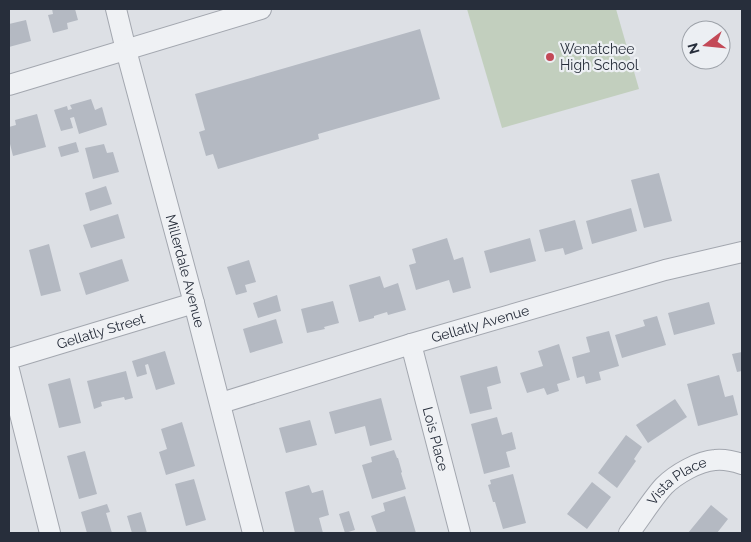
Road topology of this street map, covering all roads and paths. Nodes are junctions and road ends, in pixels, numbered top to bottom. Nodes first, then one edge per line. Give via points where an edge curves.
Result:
1 (116, 9) edge
2 (261, 9) edge
3 (126, 50) junction
4 (9, 85) edge
5 (742, 252) edge
6 (194, 303) junction
7 (411, 344) junction
8 (9, 359) edge
9 (9, 370) edge
10 (221, 403) junction
11 (742, 464) edge
12 (50, 533) edge
13 (253, 533) edge
14 (460, 533) edge
15 (629, 533) edge

1 - 3 street, Millerdale Avenue
2 - 3 street
3 - 4 street
3 - 6 street, Millerdale Avenue
5 - 7 street, Gellatly Avenue via 665,270
6 - 8 street, Gellatly Street
6 - 10 street, Millerdale Avenue
7 - 10 street, Gellatly Avenue
7 - 14 street, Lois Place
9 - 12 street
10 - 13 street, Millerdale Avenue
11 - 15 street, Vista Place via 714,460 695,465 680,474 665,486

